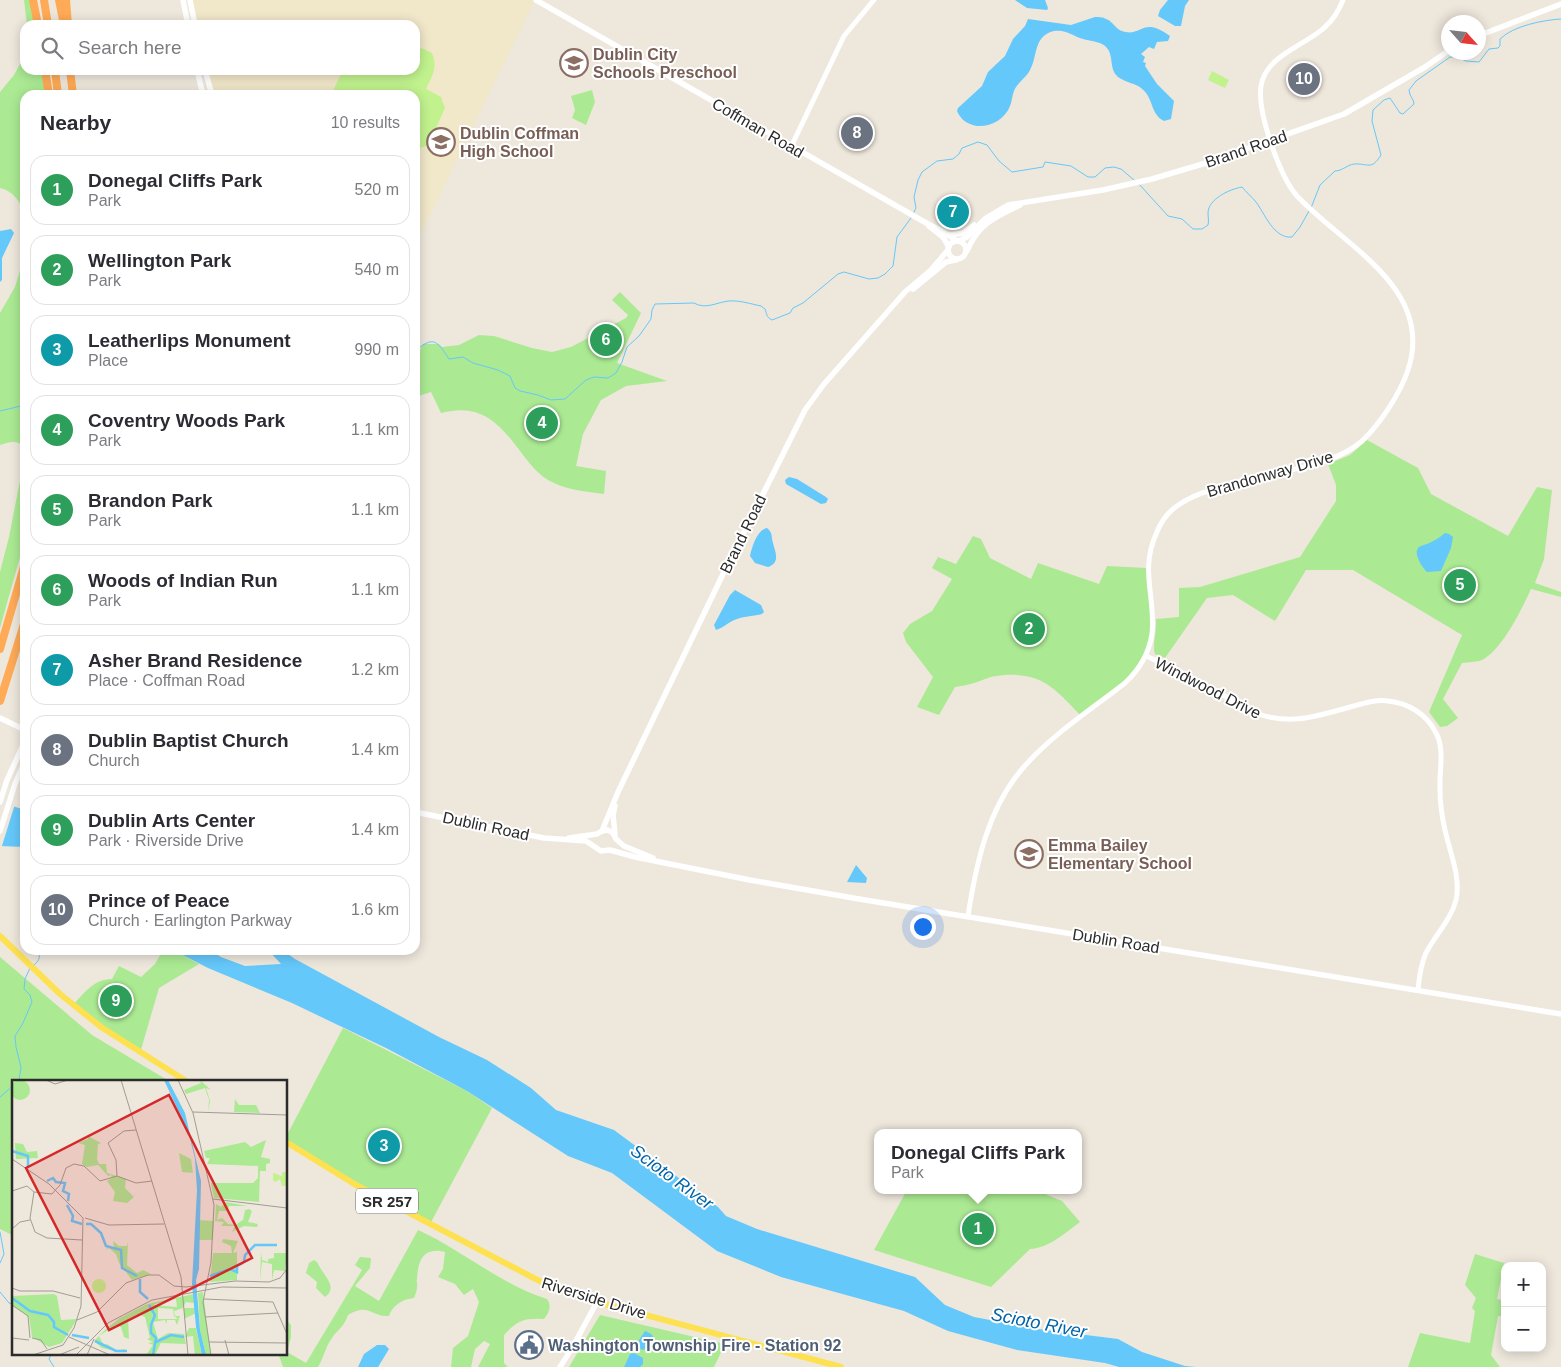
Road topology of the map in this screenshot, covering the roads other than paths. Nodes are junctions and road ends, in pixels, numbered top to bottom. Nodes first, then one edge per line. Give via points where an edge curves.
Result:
1 (33, 0) edge
2 (44, 0) edge
3 (59, 0) edge
4 (66, 0) edge
5 (183, 0) edge
6 (190, 0) edge
7 (536, 0) edge
8 (874, 0) edge
9 (1343, 0) edge
10 (1561, 4) edge
11 (37, 20) edge
12 (47, 20) edge
13 (63, 20) edge
14 (68, 20) edge
15 (187, 20) edge
16 (194, 20) edge
17 (1486, 33) edge
18 (1441, 55) edge
19 (47, 75) edge
20 (56, 75) edge
21 (71, 75) edge
22 (198, 75) edge
23 (206, 75) edge
24 (48, 90) edge
25 (57, 90) edge
26 (73, 90) edge
27 (202, 90) edge
28 (211, 90) edge
29 (1271, 140) junction
30 (791, 147) junction
31 (1026, 201) junction
32 (986, 218) junction
33 (928, 224) junction
34 (950, 236) junction
35 (958, 241) junction
36 (949, 249) junction
37 (967, 251) junction
38 (956, 260) junction
39 (900, 298) junction
40 (20, 581) edge
41 (20, 637) edge
42 (0, 649) edge
43 (1146, 656) junction
44 (0, 701) edge
45 (0, 718) edge
46 (20, 728) edge
47 (20, 751) edge
48 (20, 772) edge
49 (618, 792) junction
50 (0, 802) edge
51 (420, 813) edge
52 (0, 832) edge
53 (600, 832) junction
54 (616, 837) junction
55 (556, 840) junction
56 (597, 847) junction
57 (610, 850) junction
58 (672, 864) junction
59 (968, 916) junction
60 (0, 936) edge
61 (1418, 990) junction
62 (1561, 1014) edge
63 (184, 1080) edge
64 (288, 1143) edge
65 (597, 1302) junction
66 (560, 1367) edge
67 (841, 1367) edge

1 - 11 highway
2 - 12 highway
3 - 13 highway
4 - 14 highway
5 - 15 main road
6 - 16 main road
7 - 30 main road, Coffman Road
8 - 30 street via 844,36
9 - 29 street, Brandonway Drive via 1326,27 1287,52 1272,64 1263,77 1262,116
10 - 17 main road
18 - 29 main road, Brand Road via 1355,108
19 - 24 highway
20 - 25 highway
21 - 26 highway
22 - 27 main road
23 - 28 main road
29 - 31 main road, Brand Road via 1145,181
29 - 43 street, Brandonway Drive via 1284,177 1296,195 1381,272 1404,302 1412,331 1410,365 1404,382 1383,415 1362,441 1348,450 1329,460 1211,490 1172,510 1150,545 1147,568 1152,635
30 - 33 main road, Coffman Road
31 - 32 main road, Brand Road via 1008,205
31 - 37 main road, Brand Road via 983,226
32 - 34 main road, Brand Road via 963,234
32 - 35 main road, Brand Road via 966,238
33 - 34 main road, Coffman Road
33 - 36 main road, Coffman Road via 943,237
34 - 35 main road, Coffman Road
35 - 36 main road
35 - 37 main road
36 - 38 main road
36 - 39 main road, Brand Road
37 - 38 main road via 964,257
38 - 39 main road, Brand Road via 946,262
39 - 49 main road, Brand Road via 824,384 806,410
40 - 42 highway
41 - 44 highway
43 - 59 street, Brandonway Drive via 1125,683 1047,744 1004,794 992,817 976,872
43 - 61 street, Windwood Drive via 1268,718 1300,720 1385,700 1413,708 1429,722 1438,735 1441,750 1442,814 1456,870 1457,890 1453,909 1426,955
45 - 46 main road
47 - 50 main road
48 - 52 main road
49 - 53 main road, Brand Road
49 - 54 main road, Brand Road via 613,816
51 - 55 main road, Dublin Road
53 - 54 main road via 611,831
53 - 55 main road, Dublin Road
53 - 56 main road via 595,840
54 - 57 main road via 615,846
54 - 58 main road, Dublin Road via 627,848
55 - 56 main road, Dublin Road via 586,841
56 - 57 main road
57 - 58 main road, Dublin Road
58 - 59 main road, Dublin Road
59 - 61 main road, Dublin Road
60 - 63 main road via 60,994 101,1027
61 - 62 main road, Dublin Road
64 - 65 main road, Riverside Drive / SR 257 via 356,1185 524,1274
65 - 66 main road
65 - 67 main road, Riverside Drive / SR 257

